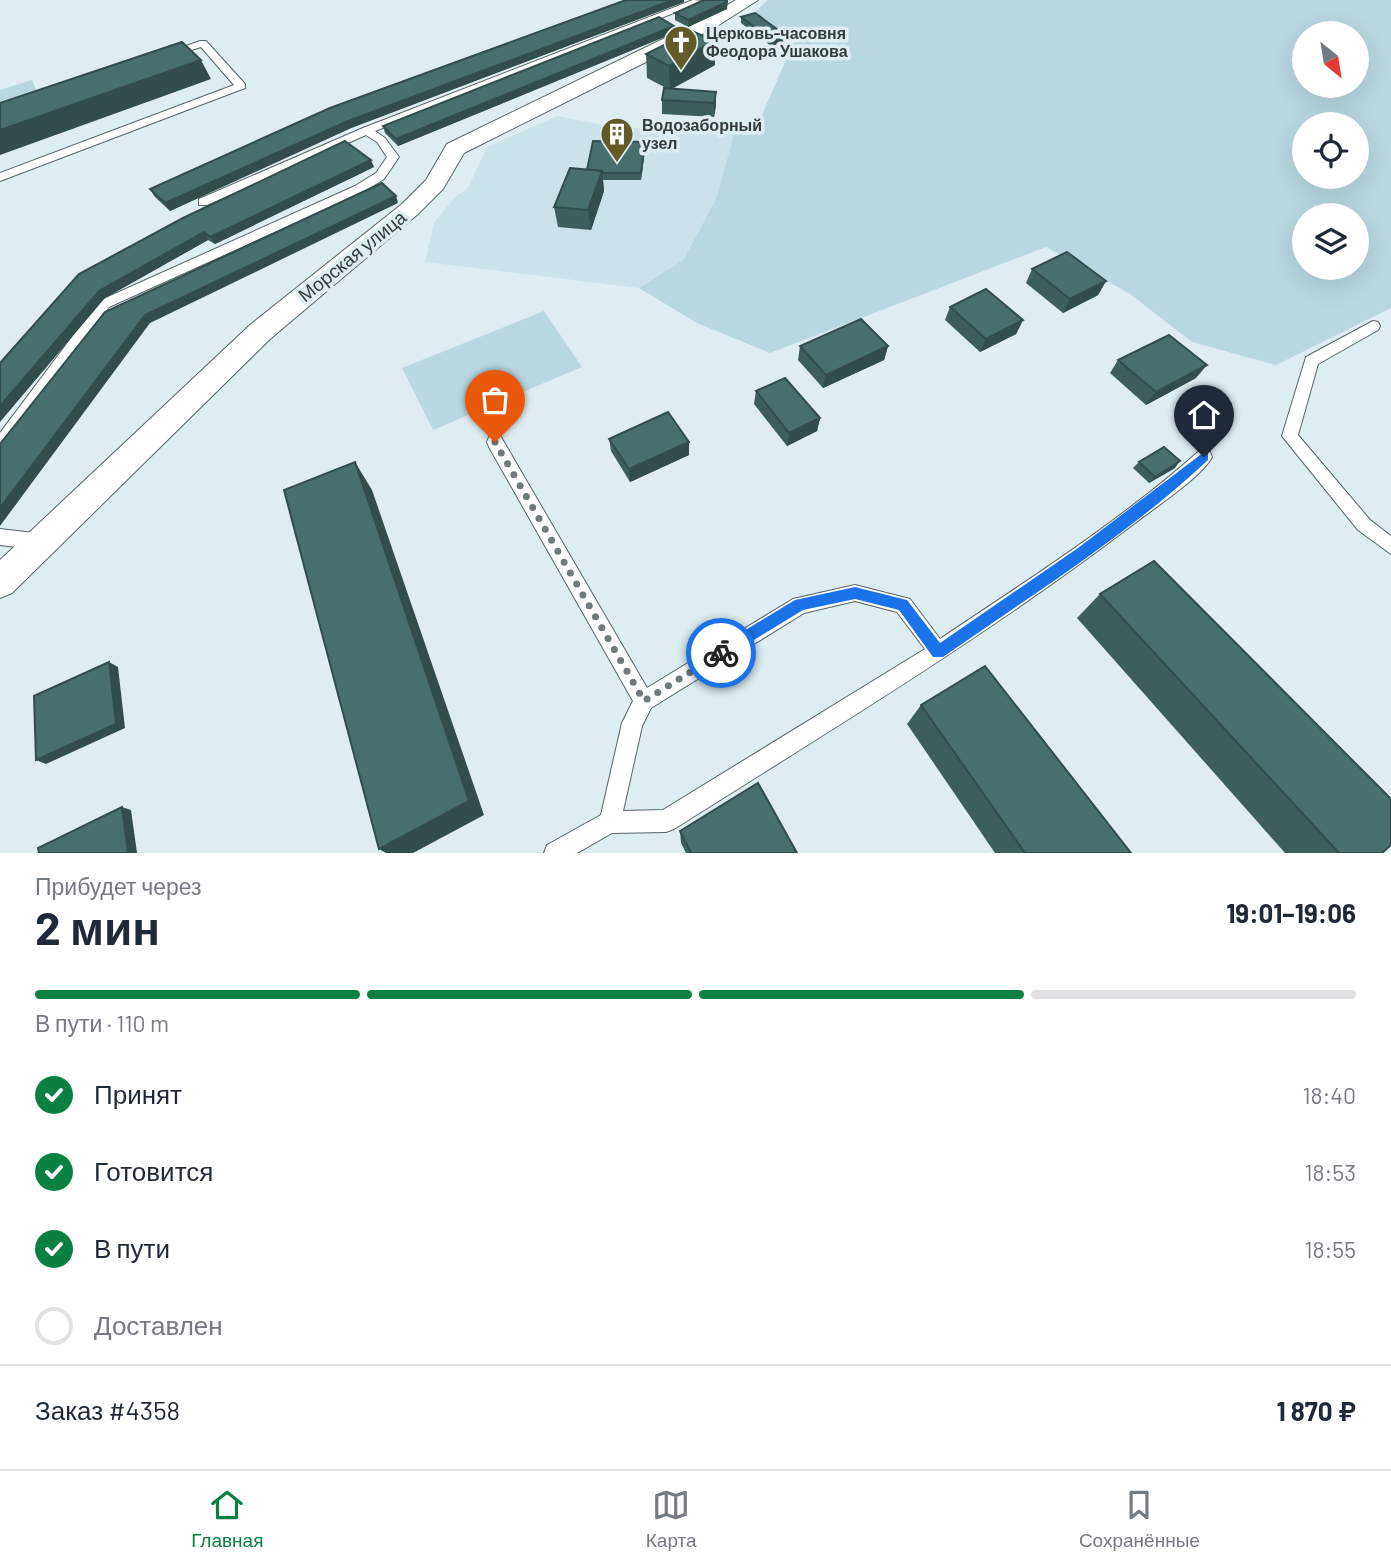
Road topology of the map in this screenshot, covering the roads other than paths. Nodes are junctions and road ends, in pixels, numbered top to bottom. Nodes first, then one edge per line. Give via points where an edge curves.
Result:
1 (698, 0) edge
2 (749, 0) edge
3 (152, 60) edge
4 (367, 130) junction
5 (0, 177) edge
6 (203, 202) dead end
7 (1373, 327) dead end
8 (495, 442) dead end
9 (0, 445) edge
10 (1204, 457) dead end
11 (0, 537) edge
12 (42, 542) junction
13 (1391, 546) edge
14 (0, 582) edge
15 (938, 652) junction
16 (644, 701) junction
17 (610, 822) junction
18 (555, 853) edge

1 - 4 lane
2 - 12 street, Морская улица via 455,149 435,184 410,209 260,332
3 - 5 lane via 203,43 241,86
4 - 6 lane
4 - 9 lane via 393,157 380,176 104,304
7 - 13 lane via 1311,361 1290,436 1364,525
8 - 16 lane
10 - 15 lane via 1083,552
11 - 12 lane
12 - 14 street, Морская улица
15 - 16 lane via 903,604 855,593 800,605
15 - 17 lane via 666,821
16 - 17 lane via 632,723
17 - 18 lane

